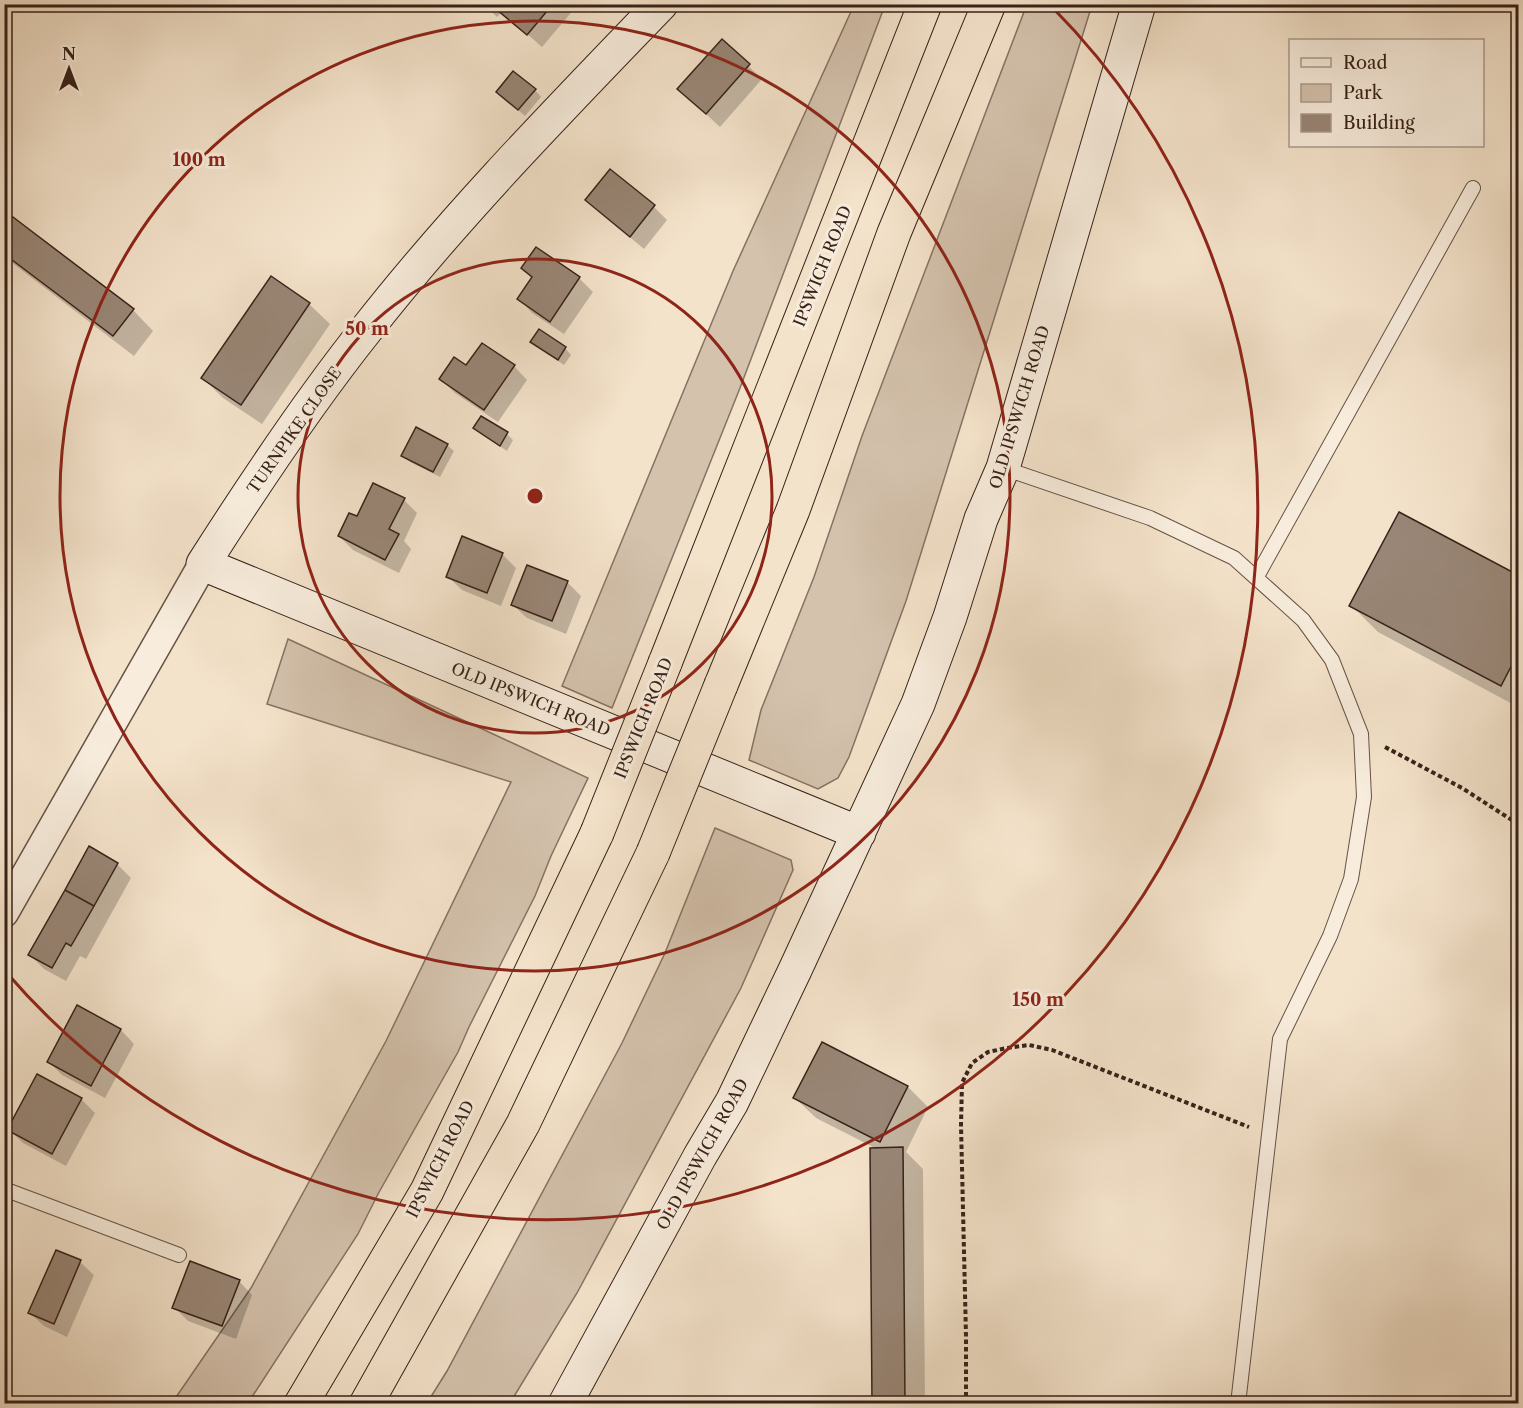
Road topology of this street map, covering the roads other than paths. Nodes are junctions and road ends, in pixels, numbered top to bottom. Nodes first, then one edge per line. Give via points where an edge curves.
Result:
1 (661, 4) edge
2 (925, 4) edge
3 (989, 4) edge
4 (1139, 4) edge
5 (1473, 188) dead end
6 (1003, 468) junction
7 (203, 564) junction
8 (1256, 578) junction
9 (859, 833) junction
10 (4, 913) edge
11 (4, 1189) edge
12 (178, 1255) dead end
13 (301, 1404) edge
14 (366, 1404) edge
15 (565, 1404) edge
16 (1238, 1404) edge

1 - 7 street, TURNPIKE CLOSE via 526,144 401,286 305,411
2 - 13 highway, IPSWICH ROAD, bridge via 597,833 427,1191
3 - 14 highway, bridge via 894,233 792,510 653,853 523,1124
4 - 6 street, OLD IPSWICH ROAD
5 - 8 lane
6 - 8 lane via 1150,518 1234,558
6 - 9 street, OLD IPSWICH ROAD via 981,519 918,704
7 - 9 street, OLD IPSWICH ROAD
7 - 10 street, TURNPIKE CLOSE
8 - 16 lane via 1303,620 1332,660 1361,734 1364,797 1351,879 1330,936 1281,1039
9 - 15 street, OLD IPSWICH ROAD via 732,1102
11 - 12 lane

